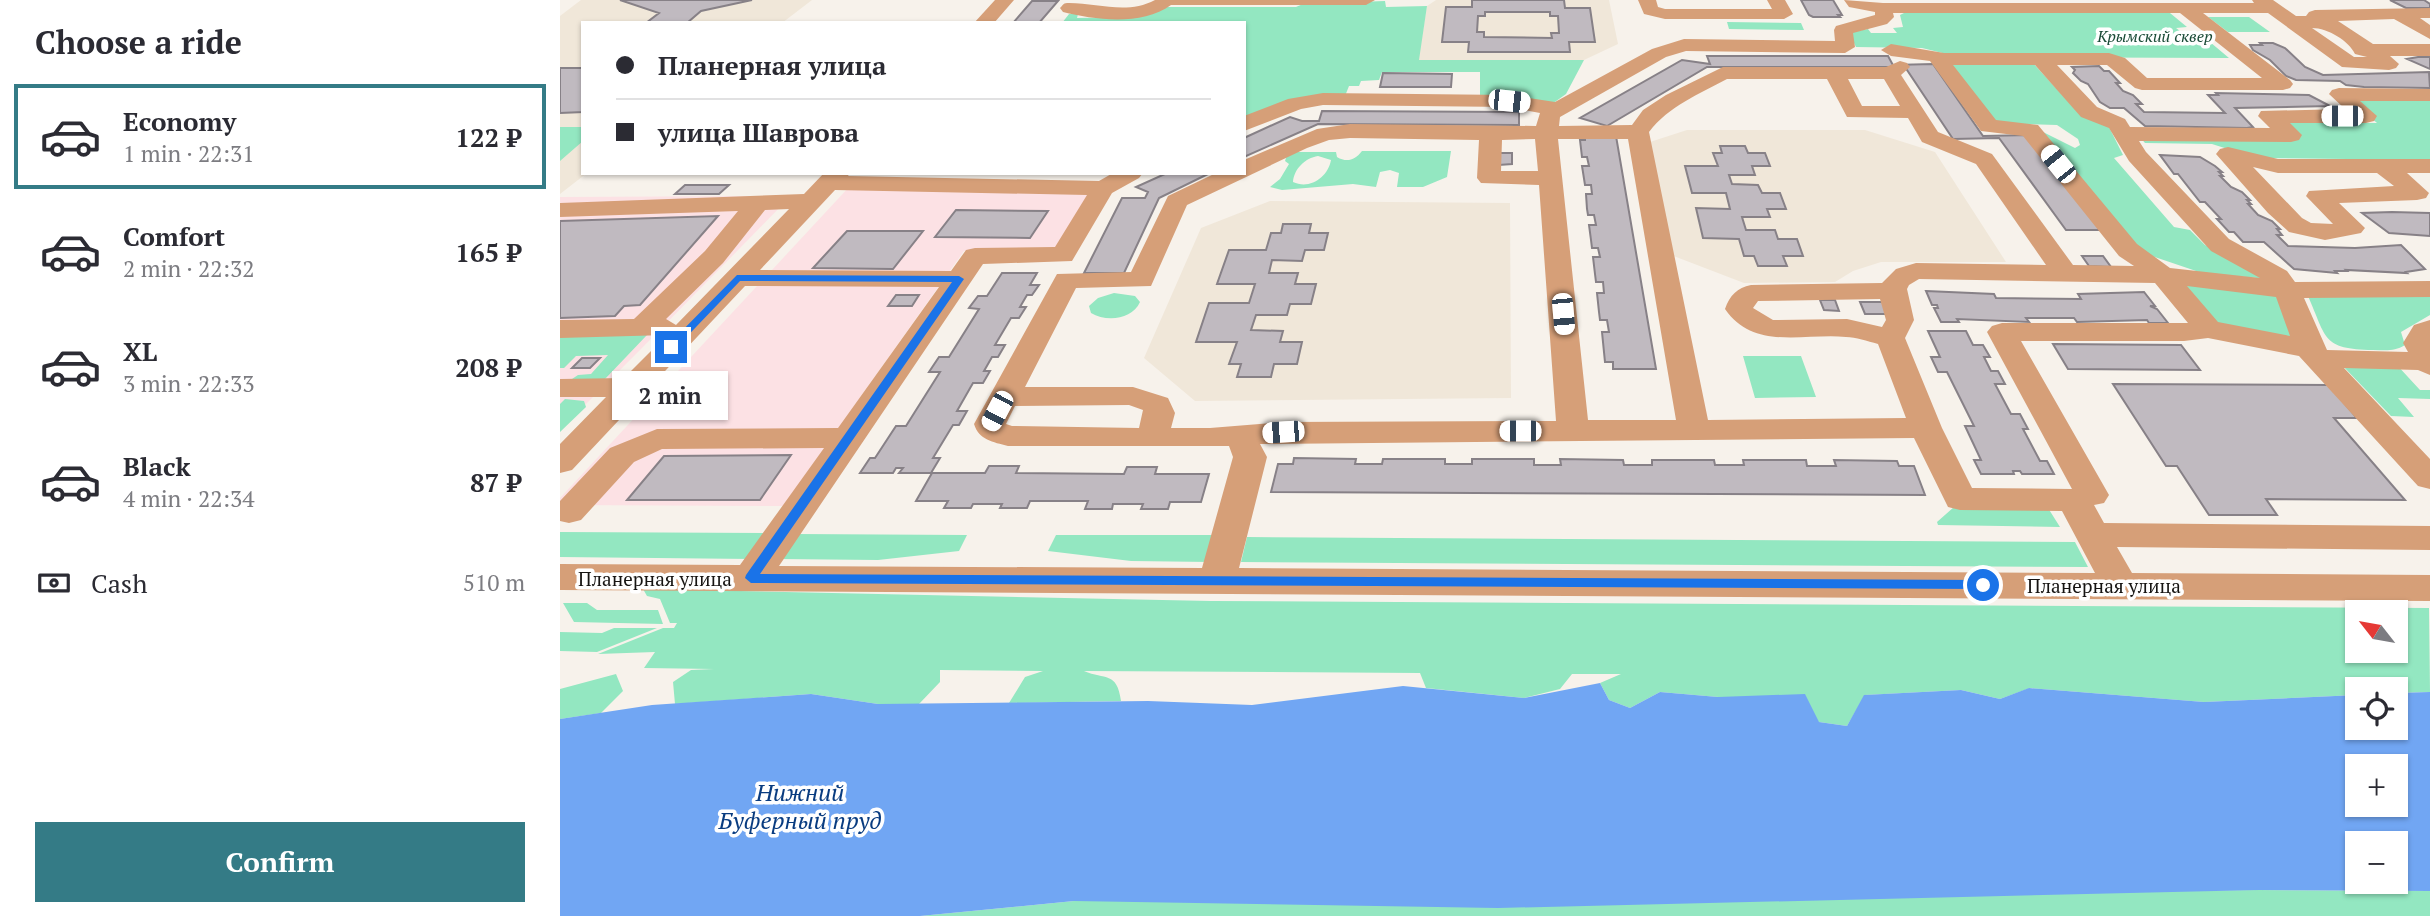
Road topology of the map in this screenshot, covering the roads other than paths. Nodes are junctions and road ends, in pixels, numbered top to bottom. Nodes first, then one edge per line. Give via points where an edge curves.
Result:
1 (1005, 0) edge
2 (1166, 0) edge
3 (1366, 0) edge
4 (1647, 0) edge
5 (1776, 0) edge
6 (1853, 0) edge
7 (1072, 4) edge
8 (2278, 7) edge
9 (1883, 8) junction
10 (2186, 9) junction
11 (2389, 13) junction
12 (2430, 13) edge
13 (985, 21) edge
14 (1058, 21) edge
15 (2430, 33) edge
16 (2368, 50) junction
17 (2430, 50) edge
18 (1938, 59) junction
19 (2040, 59) junction
20 (2119, 62) junction
21 (2146, 62) dead end
22 (2227, 62) dead end
23 (2253, 62) junction
24 (1897, 68) junction
25 (1834, 73) junction
26 (1476, 76) dead end
27 (2430, 95) edge
28 (1474, 101) junction
29 (1557, 109) junction
30 (1914, 112) junction
31 (1246, 123) edge
32 (1638, 132) junction
33 (1491, 133) junction
34 (1546, 133) junction
35 (2129, 140) junction
36 (2239, 158) junction
37 (2383, 166) junction
38 (2430, 166) edge
39 (1246, 168) edge
40 (1127, 175) edge
41 (1232, 175) edge
42 (1550, 178) junction
43 (1047, 179) edge
44 (831, 185) edge
45 (1103, 188) junction
46 (2318, 195) junction
47 (2267, 196) junction
48 (759, 202) junction
49 (560, 210) edge
50 (2128, 250) junction
51 (2058, 262) junction
52 (2163, 275) junction
53 (737, 278) junction
54 (959, 279) junction
55 (2430, 289) edge
56 (2287, 290) junction
57 (1892, 291) junction
58 (640, 316) junction
59 (691, 327) junction
60 (560, 329) edge
61 (2208, 329) junction
62 (2430, 329) edge
63 (1889, 338) junction
64 (2314, 354) junction
65 (2427, 364) edge
66 (633, 387) junction
67 (560, 388) edge
68 (1926, 428) junction
69 (1694, 429) junction
70 (1573, 430) junction
71 (1240, 435) junction
72 (849, 439) junction
73 (560, 463) edge
74 (2430, 479) edge
75 (2074, 500) junction
76 (569, 512) dead end
77 (2092, 535) junction
78 (2430, 538) edge
79 (560, 577) edge
80 (751, 578) junction
81 (1217, 581) junction
82 (2120, 585) junction
83 (2430, 588) edge

1 - 13 street
2 - 3 street
2 - 7 street via 1141,12 1085,12
4 - 5 street via 1650,9 1665,14 1784,14
6 - 9 street
7 - 14 street
8 - 10 street
8 - 11 street via 2301,16
8 - 16 street via 2328,22
8 - 16 street via 2349,63 2389,64
9 - 10 street
9 - 29 street via 1885,17 1880,20 1843,30 1845,47 1684,45 1659,53
10 - 23 street
11 - 12 street
11 - 15 street
16 - 17 street
18 - 19 street
18 - 24 street via 1891,50
18 - 50 street via 1989,126 2030,130
19 - 20 street
19 - 35 street via 2089,112 2117,124
20 - 21 street
20 - 23 street via 2158,100 2195,100 2178,84 2283,84
22 - 23 street
24 - 25 street
24 - 30 street
25 - 30 street via 1855,112
25 - 32 street via 1723,73 1673,99
26 - 28 street
27 - 35 street via 2339,94 2366,116 2269,116 2291,135
28 - 29 street
28 - 31 street via 1323,99
29 - 34 street via 1547,120
30 - 51 street via 1935,141 1984,159
32 - 34 street
32 - 69 street
33 - 34 street
33 - 39 street via 1325,134
33 - 42 street via 1489,178
34 - 42 street
35 - 36 street via 2198,146
35 - 56 street via 2137,156 2220,245 2277,277
36 - 37 street via 2278,166
36 - 47 street via 2237,163
37 - 38 street
37 - 46 street via 2417,193
40 - 45 street
41 - 71 street via 1177,201 1141,280 1067,280 990,424 999,434
42 - 70 street
43 - 44 street via 986,198 868,203
43 - 45 street
44 - 48 street
44 - 53 street
45 - 54 street via 1063,255 975,256
46 - 47 street
46 - 47 street via 2352,228 2297,227
48 - 49 street
48 - 58 street via 715,257
50 - 51 street
50 - 52 street
51 - 52 street
51 - 57 street via 1916,271 1901,275
52 - 56 street
52 - 61 street
53 - 54 street via 784,286
53 - 59 street
54 - 72 street
55 - 56 street
56 - 64 street
57 - 63 street via 1900,320
57 - 63 lane via 1751,293 1739,309 1745,318 1764,327 1848,328
58 - 59 street
58 - 60 street
59 - 66 street
61 - 64 street
61 - 75 street via 2002,332 2092,495
62 - 65 street via 2418,344
63 - 68 street
64 - 65 street
64 - 74 street
66 - 67 street
66 - 73 street
68 - 69 street
68 - 75 street via 1960,499
69 - 70 street
70 - 71 street
71 - 81 street via 1250,457
72 - 76 street via 657,439 622,455
72 - 80 street
75 - 77 street
77 - 78 street
77 - 82 street
79 - 80 street, Планерная улица
80 - 81 street, Планерная улица
81 - 82 street, Планерная улица
82 - 83 street, Планерная улица

